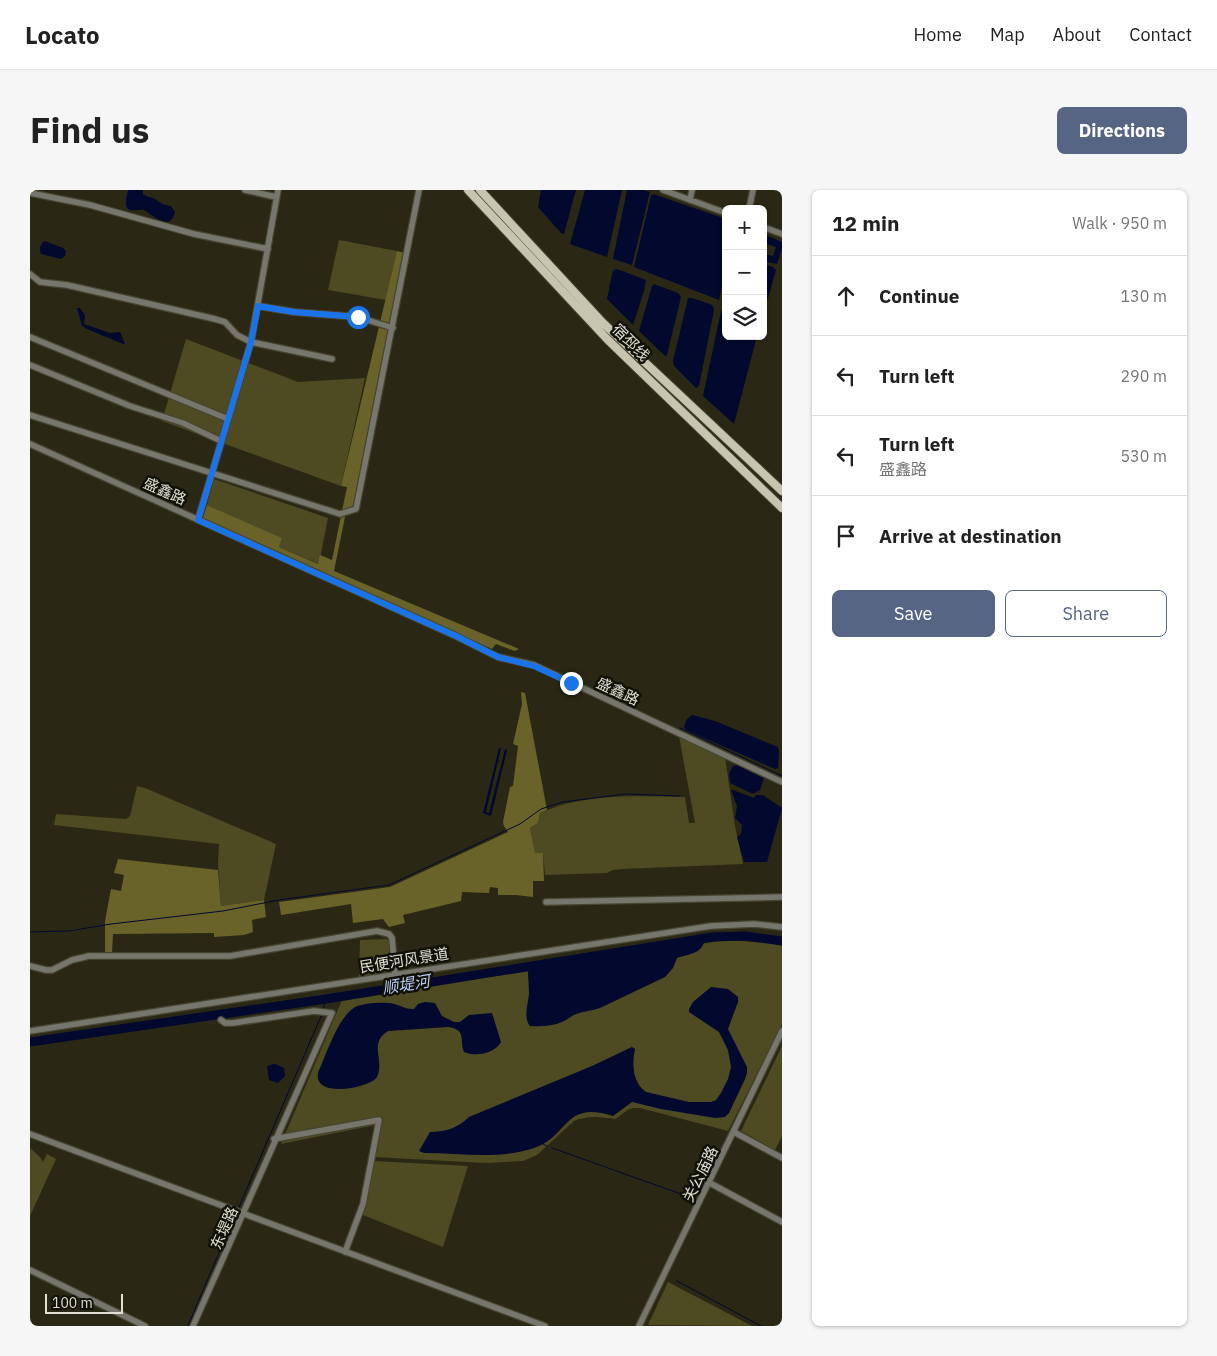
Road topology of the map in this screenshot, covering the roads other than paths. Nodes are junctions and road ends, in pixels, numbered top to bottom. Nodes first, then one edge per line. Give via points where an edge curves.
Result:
1 (245, 190) edge
2 (278, 190) edge
3 (419, 190) edge
4 (468, 190) edge
5 (480, 190) edge
6 (663, 190) edge
7 (692, 190) edge
8 (753, 190) edge
9 (30, 193) edge
10 (276, 197) junction
11 (690, 200) junction
12 (750, 205) edge
13 (722, 212) edge
14 (767, 228) edge
15 (782, 234) edge
16 (268, 249) junction
17 (30, 274) edge
18 (258, 306) junction
19 (393, 328) junction
20 (30, 337) edge
21 (251, 342) junction
22 (332, 359) dead end
23 (30, 365) edge
24 (30, 415) edge
25 (228, 419) junction
26 (221, 441) junction
27 (30, 444) edge
28 (211, 473) junction
29 (782, 491) edge
30 (782, 508) edge
31 (198, 520) junction
32 (782, 782) edge
33 (782, 897) edge
34 (546, 902) dead end
35 (782, 927) edge
36 (30, 966) edge
37 (395, 974) junction
38 (221, 1020) dead end
39 (30, 1031) edge
40 (782, 1031) edge
41 (734, 1132) junction
42 (30, 1134) edge
43 (274, 1139) junction
44 (782, 1158) edge
45 (710, 1183) junction
46 (244, 1214) junction
47 (782, 1222) edge
48 (345, 1252) junction
49 (30, 1270) edge
50 (144, 1326) edge
51 (193, 1326) edge
52 (545, 1326) edge
53 (639, 1326) edge

1 - 10 street
2 - 10 street
3 - 19 street
4 - 30 main road, 宿邳线 via 608,340
5 - 29 main road, 宿邳线 via 603,323
6 - 11 street
7 - 11 street
8 - 12 street
9 - 16 street
10 - 16 street
11 - 13 street
14 - 15 street
16 - 18 street
17 - 21 street via 40,282 67,285 215,318
18 - 19 street via 358,317
18 - 21 street
19 - 28 street via 356,509 340,514
20 - 25 street
21 - 22 street
21 - 25 street
23 - 26 street via 130,406 183,423
24 - 28 street
25 - 26 street
26 - 28 street
27 - 31 street, 盛鑫路
28 - 31 street
31 - 32 street, 盛鑫路 via 498,657 534,666
33 - 34 street
35 - 37 street, 民便河风景道 via 754,924 711,926
36 - 37 street via 52,970 89,956 230,956 377,931 392,938
37 - 39 street, 民便河风景道
38 - 43 street, 东堤路 via 225,1023 323,1011 332,1013
40 - 41 street, 关公庙路
41 - 44 street
41 - 45 street, 关公庙路
42 - 46 street
43 - 46 street, 东堤路
43 - 48 street via 379,1120 363,1204
45 - 47 street
45 - 53 street, 关公庙路
46 - 48 street
46 - 51 street, 东堤路
48 - 52 street
49 - 50 street

